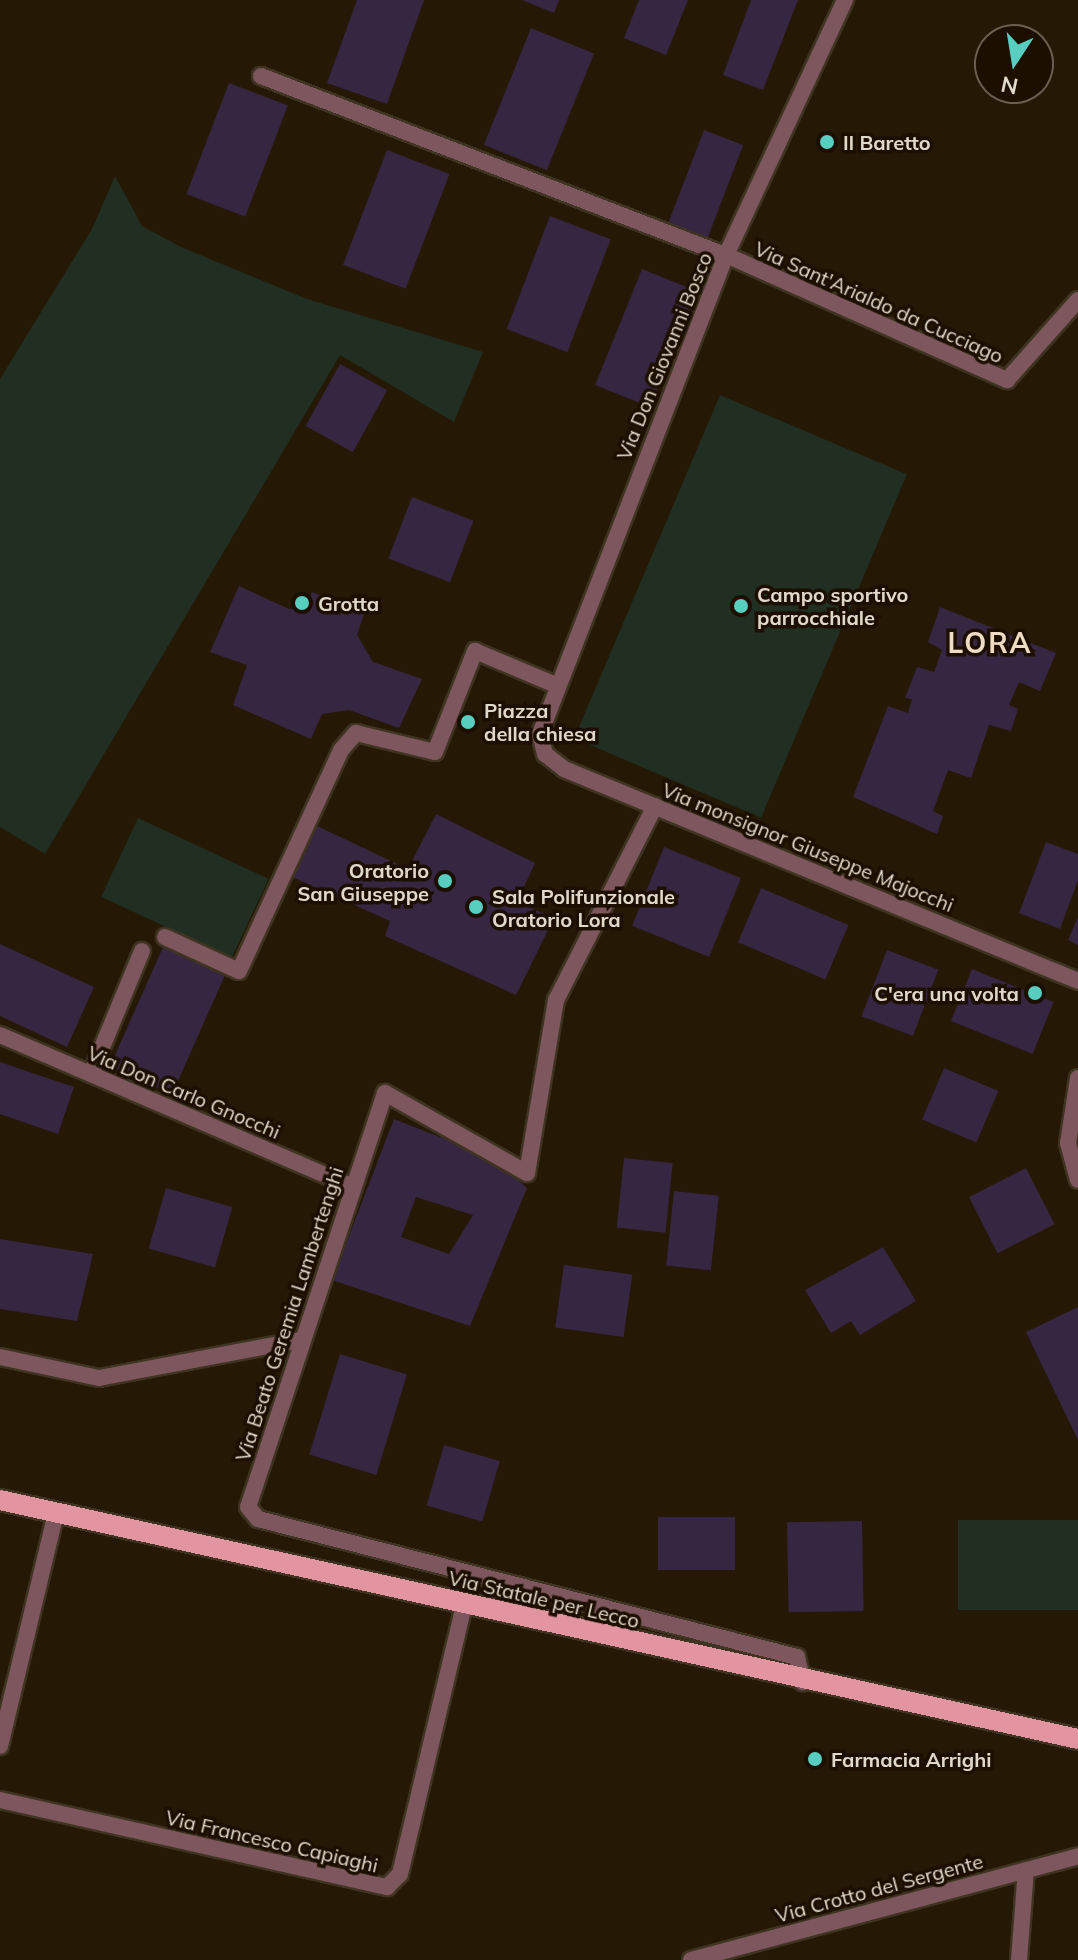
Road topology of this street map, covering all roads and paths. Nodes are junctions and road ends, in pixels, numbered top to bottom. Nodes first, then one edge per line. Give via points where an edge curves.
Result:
1 (845, 0) edge
2 (261, 76) dead end
3 (726, 255) junction
4 (1078, 300) edge
5 (556, 685) junction
6 (540, 734) joint
7 (655, 806) junction
8 (165, 937) dead end
9 (142, 951) dead end
10 (1078, 981) edge
11 (0, 1035) edge
12 (91, 1074) junction
13 (1078, 1078) edge
14 (1078, 1180) edge
15 (351, 1186) junction
16 (301, 1340) junction
17 (0, 1357) edge
18 (0, 1500) edge
19 (56, 1513) junction
20 (464, 1605) junction
21 (803, 1682) junction
22 (1078, 1739) edge
23 (0, 1746) edge
24 (0, 1800) edge
25 (1078, 1856) edge
26 (1026, 1870) junction
27 (691, 1960) edge
28 (1019, 1960) edge

1 - 3 street, Via Don Giovanni Bosco
2 - 3 street
3 - 4 street, Via Sant'Arialdo da Cucciago via 1007,380
3 - 5 street, Via Don Giovanni Bosco
5 - 6 street, Via Don Giovanni Bosco
5 - 8 street via 475,651 435,752 356,733 341,750 239,971
6 - 7 street, Via monsignor Giuseppe Majocchi via 545,754 564,769
7 - 10 street, Via monsignor Giuseppe Majocchi
7 - 15 street, Via Beato Geremia Lambertenghi via 556,1000 527,1173 385,1093
9 - 12 street
11 - 12 street, Via Don Carlo Gnocchi
12 - 15 street, Via Don Carlo Gnocchi
13 - 14 street via 1068,1143
15 - 16 street, Via Beato Geremia Lambertenghi
16 - 17 street via 99,1378
16 - 21 street, Via Beato Geremia Lambertenghi via 249,1502 253,1517 797,1657
18 - 19 main road, Via Statale per Lecco
19 - 20 main road, Via Statale per Lecco
19 - 23 street
20 - 21 main road, Via Statale per Lecco
20 - 24 street, Via Francesco Capiaghi via 400,1874 387,1887
21 - 22 main road, Via Statale per Lecco
25 - 26 street, Via Crotto del Sergente
26 - 27 street, Via Crotto del Sergente
26 - 28 street

